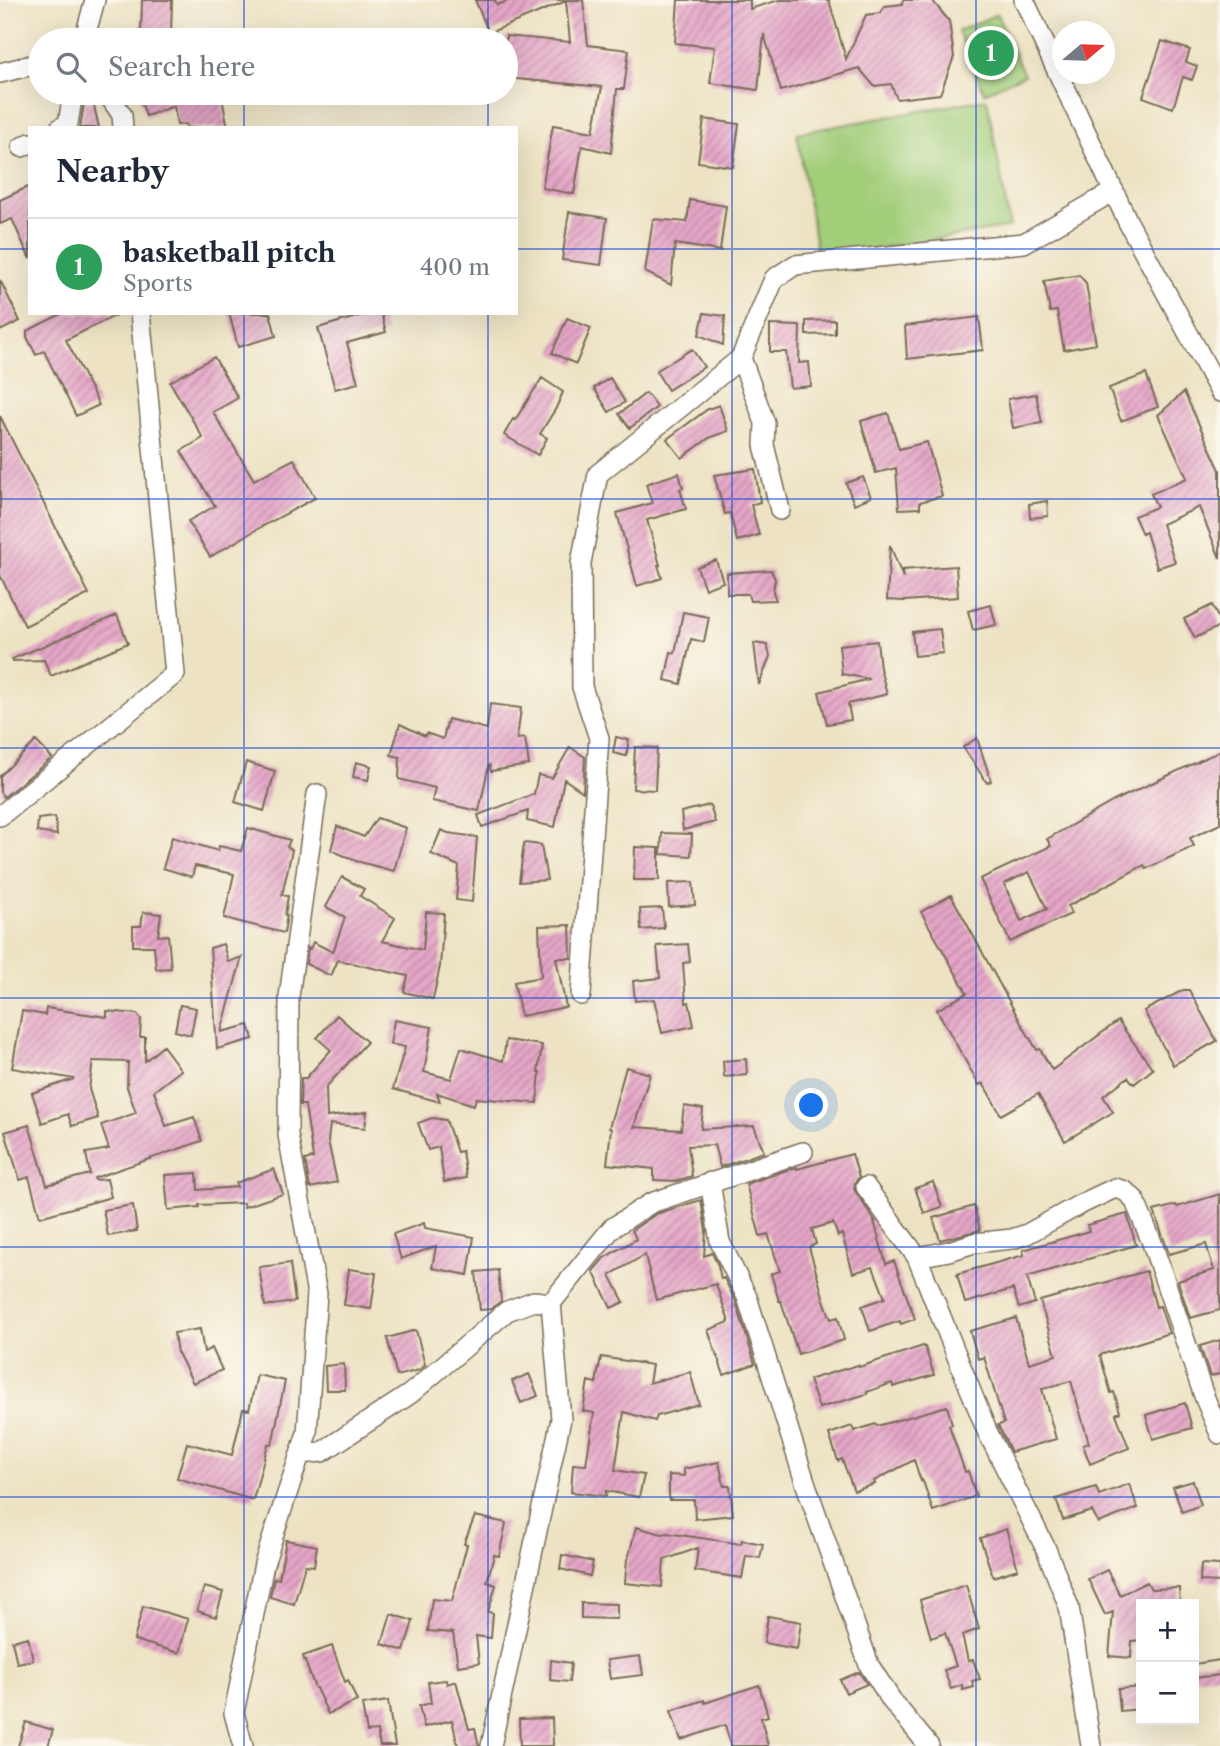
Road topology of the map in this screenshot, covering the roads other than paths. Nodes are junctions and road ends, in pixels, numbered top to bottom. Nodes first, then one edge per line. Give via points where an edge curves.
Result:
1 (95, 0) edge
2 (1024, 0) edge
3 (87, 28) edge
4 (28, 66) edge
5 (0, 73) edge
6 (71, 105) edge
7 (115, 105) edge
8 (64, 126) edge
9 (123, 126) edge
10 (1114, 191) junction
11 (141, 315) edge
12 (741, 358) junction
13 (1220, 393) edge
14 (780, 510) dead end
15 (317, 794) dead end
16 (0, 816) edge
17 (581, 995) dead end
18 (803, 1152) dead end
19 (710, 1182) junction
20 (866, 1187) dead end
21 (917, 1257) junction
22 (551, 1303) junction
23 (1220, 1434) edge
24 (300, 1454) junction
25 (243, 1746) edge
26 (491, 1746) edge
27 (929, 1746) edge
28 (1091, 1746) edge

1 - 3 street
2 - 10 street
4 - 5 street
6 - 8 street
7 - 9 street
10 - 12 street via 1024,243 795,265 774,279
10 - 13 street
11 - 16 street via 175,674
12 - 14 street via 765,423 764,445
12 - 17 street via 598,474 581,563 582,687 599,737
15 - 24 street via 289,997 288,1135 317,1294 307,1433
18 - 19 street
19 - 22 street via 651,1203 612,1228
19 - 27 street via 720,1242 747,1297 869,1665
20 - 21 street
21 - 23 street via 1013,1239 1115,1188 1125,1191 1134,1199 1151,1240
21 - 28 street via 987,1431 1046,1549 1069,1607
22 - 24 street via 534,1301 507,1311 410,1394 322,1452
22 - 26 street via 561,1419
24 - 25 street via 264,1564 234,1713

